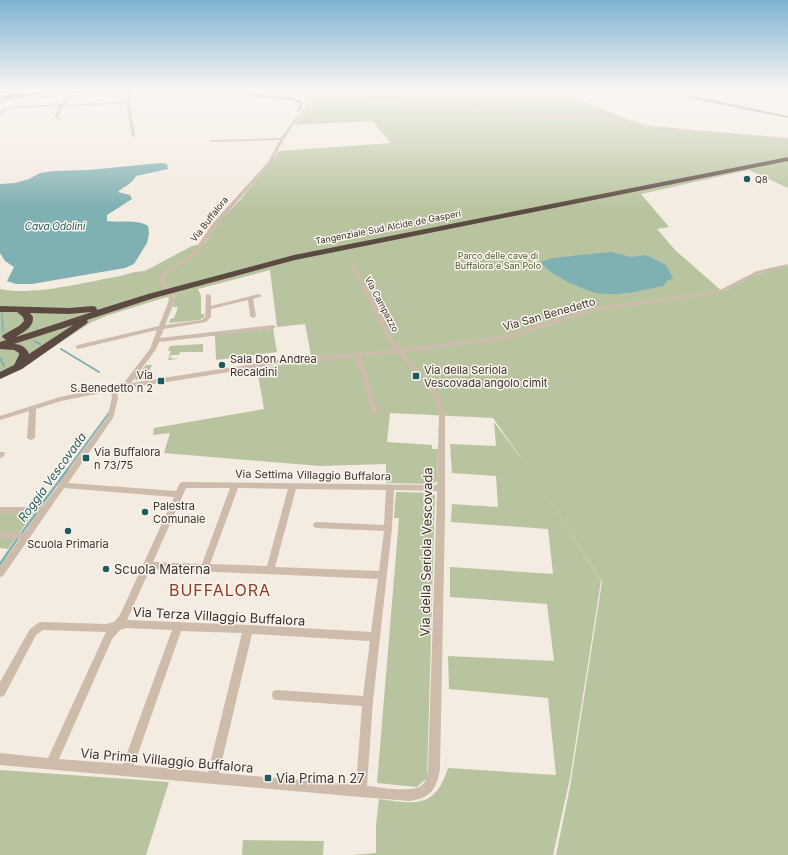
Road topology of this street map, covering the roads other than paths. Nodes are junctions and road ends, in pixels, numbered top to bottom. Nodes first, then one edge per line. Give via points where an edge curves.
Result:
1 (133, 130) edge
2 (288, 130) edge
3 (685, 130) edge
4 (134, 136) dead end
5 (282, 139) junction
6 (788, 139) edge
7 (212, 141) dead end
8 (788, 159) edge
9 (248, 178) dead end
10 (255, 179) junction
11 (352, 264) dead end
12 (788, 265) edge
13 (167, 289) junction
14 (151, 296) junction
15 (208, 296) dead end
16 (259, 296) dead end
17 (250, 298) junction
18 (208, 308) junction
19 (0, 309) edge
20 (16, 309) junction
21 (253, 316) dead end
22 (163, 326) junction
23 (273, 327) dead end
24 (0, 340) edge
25 (157, 340) junction
26 (0, 347) edge
27 (78, 347) dead end
28 (398, 351) junction
29 (357, 354) junction
30 (18, 367) junction
31 (0, 376) edge
32 (126, 386) junction
33 (114, 388) junction
34 (33, 408) junction
35 (376, 413) dead end
36 (0, 418) edge
37 (31, 438) dead end
38 (235, 485) junction
39 (61, 486) junction
40 (292, 486) junction
41 (390, 488) junction
42 (442, 488) junction
43 (181, 489) junction
44 (0, 510) edge
45 (44, 510) junction
46 (316, 525) dead end
47 (388, 528) junction
48 (0, 534) edge
49 (26, 536) junction
50 (147, 565) junction
51 (205, 567) junction
52 (270, 570) junction
53 (0, 573) edge
54 (382, 575) junction
55 (116, 626) junction
56 (178, 627) junction
57 (248, 629) junction
58 (375, 637) junction
59 (0, 692) edge
60 (277, 696) dead end
61 (368, 701) junction
62 (0, 759) edge
63 (51, 763) junction
64 (434, 769) joint
65 (127, 770) junction
66 (212, 778) junction
67 (361, 791) junction

1 - 4 street
2 - 5 street, Via Buffalora
3 - 6 street
5 - 7 street
5 - 10 street, Via Buffalora via 270,162
8 - 13 highway, Tangenziale Sud Alcide de Gasperi via 311,254
8 - 13 highway, Tangenziale Sud Alcide de Gasperi via 309,252
9 - 10 street
10 - 22 street, Via Buffalora via 215,224 195,253 163,275 162,283 173,298
11 - 28 street, Via Campazzo
12 - 28 street, Via San Benedetto via 748,276 728,289 714,293 590,310 493,340
13 - 14 highway, Tangenziale Sud Alcide de Gasperi
13 - 20 highway via 85,310
13 - 24 highway, Tangenziale Sud Alcide de Gasperi
14 - 26 highway, Tangenziale Sud Alcide de Gasperi
14 - 30 highway via 88,319
15 - 18 street
16 - 17 street
17 - 18 street
17 - 21 street
18 - 22 street via 208,317 204,321
19 - 20 highway
20 - 24 highway via 28,315 28,323
22 - 25 street, Via Buffalora
22 - 27 street
23 - 25 street
25 - 32 street, Via Buffalora via 148,357
26 - 30 highway via 16,347 23,351 25,356
28 - 29 street, Via San Benedetto
28 - 42 street, Via della Seriola Vescovada via 431,388 440,403
29 - 32 street, Via San Benedetto via 291,360
29 - 35 street
30 - 31 highway
32 - 33 street, Via San Benedetto
33 - 34 street, Via San Benedetto via 60,398
33 - 39 street via 114,407 110,418
34 - 36 street, Via San Benedetto
34 - 37 street
38 - 40 street, Via Settima Villaggio Buffalora
38 - 43 street, Via Settima Villaggio Buffalora
38 - 51 street
39 - 43 street
39 - 45 street
40 - 41 street, Via Settima Villaggio Buffalora
40 - 52 street
41 - 42 street, Via Settima Villaggio Buffalora
41 - 47 street
42 - 64 street, Via della Seriola Vescovada
43 - 50 street
44 - 45 street
45 - 49 street
46 - 47 street
47 - 54 street
48 - 49 street
49 - 53 street
50 - 51 street
50 - 55 street via 123,618
51 - 52 street
52 - 54 street
54 - 58 street
55 - 56 street, Via Terza Villaggio Buffalora via 126,624
55 - 59 street, Via Terza Villaggio Buffalora via 38,628 33,632
55 - 63 street via 109,636
56 - 57 street, Via Terza Villaggio Buffalora
56 - 65 street
57 - 58 street, Via Terza Villaggio Buffalora
57 - 66 street
58 - 61 street
60 - 61 street
61 - 67 street
62 - 63 street, Via Prima Villaggio Buffalora
63 - 65 street, Via Prima Villaggio Buffalora
64 - 67 street, Via Prima Villaggio Buffalora via 432,782 427,790 419,794
65 - 66 street, Via Prima Villaggio Buffalora
66 - 67 street, Via Prima Villaggio Buffalora

